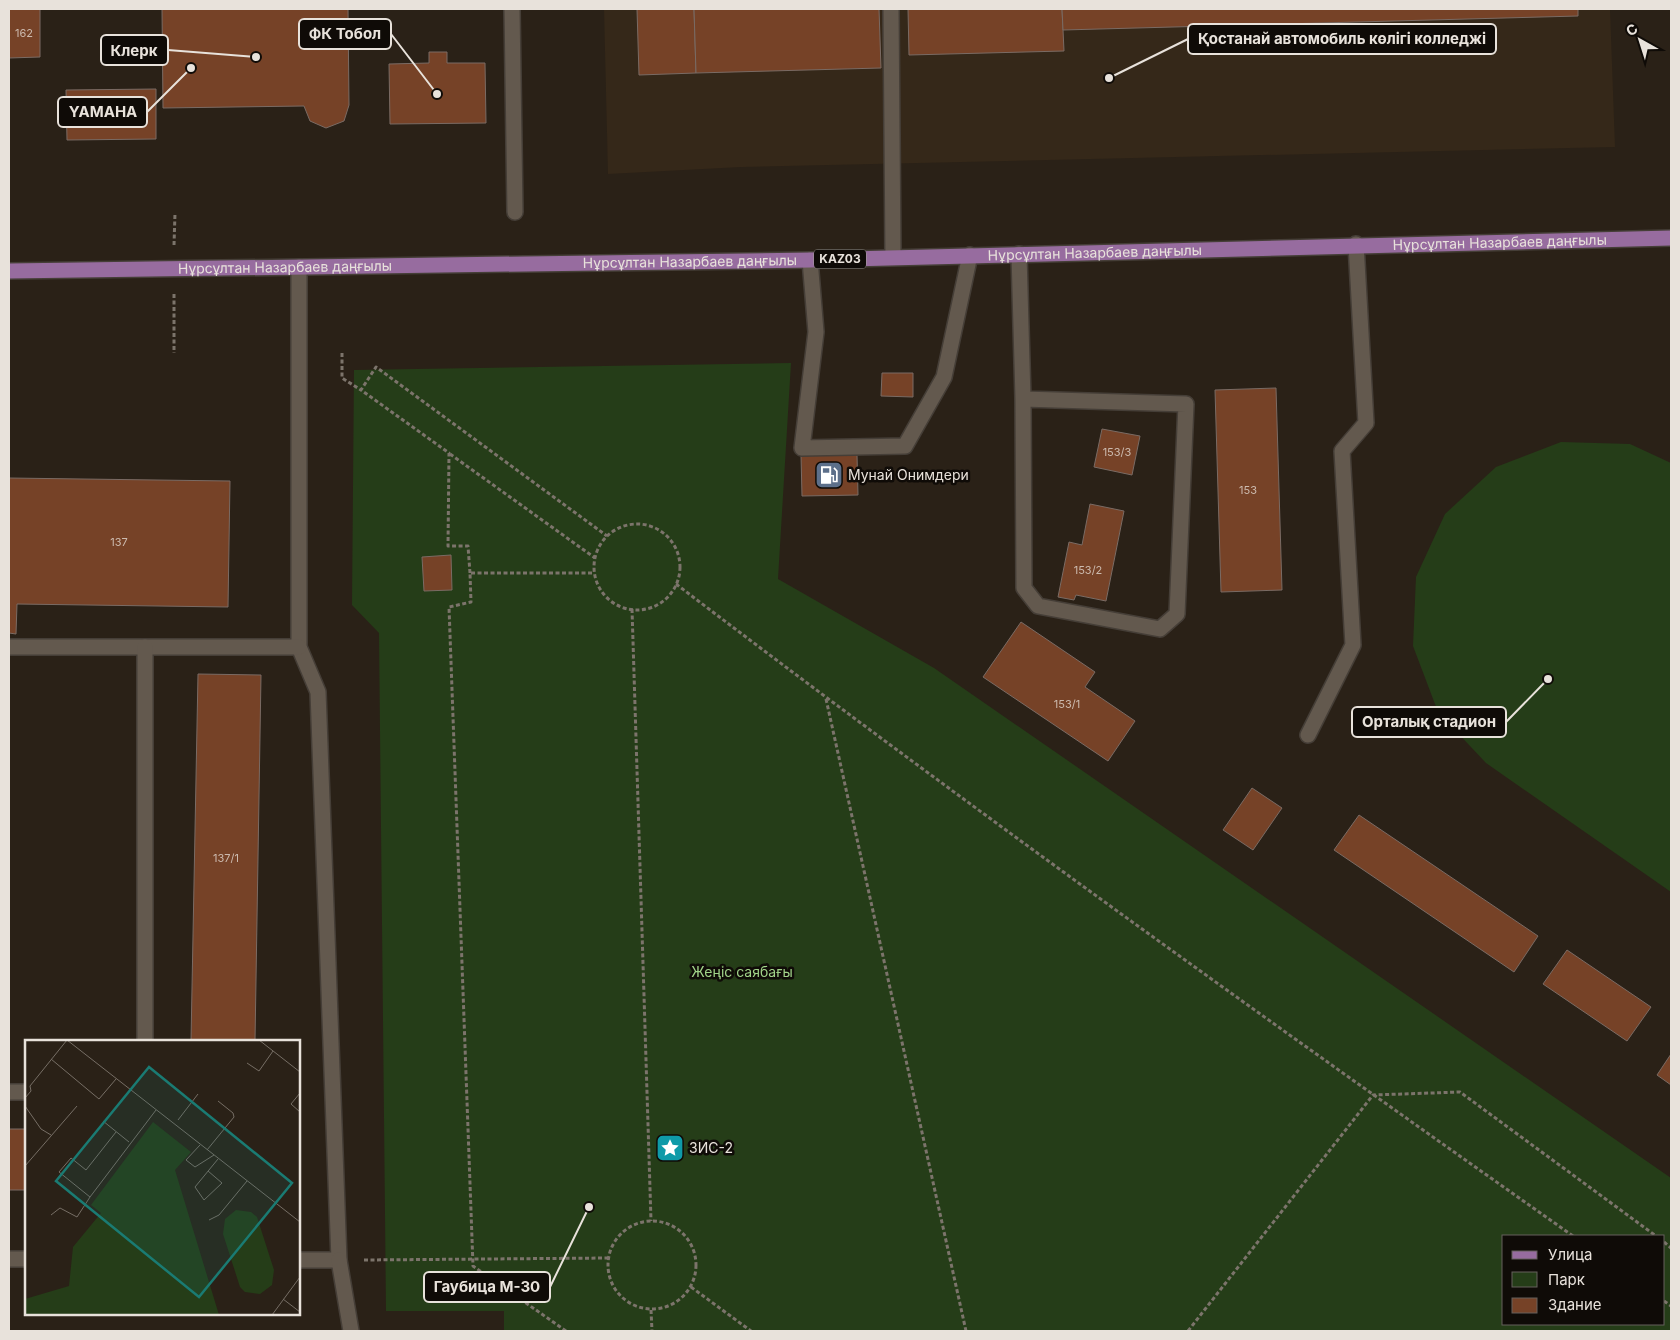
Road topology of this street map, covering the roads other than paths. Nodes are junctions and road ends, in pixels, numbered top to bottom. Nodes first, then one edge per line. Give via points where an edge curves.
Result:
1 (512, 9) edge
2 (891, 9) edge
3 (515, 212) dead end
4 (1671, 238) edge
5 (1356, 244) junction
6 (1019, 254) junction
7 (970, 255) junction
8 (893, 257) junction
9 (810, 260) junction
10 (299, 267) junction
11 (9, 271) edge
12 (1023, 399) junction
13 (9, 647) edge
14 (145, 647) junction
15 (299, 647) junction
16 (1308, 735) dead end
17 (145, 1040) edge
18 (9, 1092) edge
19 (25, 1092) edge
20 (9, 1259) edge
21 (25, 1259) edge
22 (300, 1260) edge
23 (339, 1260) junction
24 (351, 1331) edge

1 - 3 lane
2 - 8 lane
4 - 5 main road, Нұрсұлтан Назарбаев даңғылы / KАZ03
5 - 6 main road, Нұрсұлтан Назарбаев даңғылы / KАZ03
5 - 16 lane via 1366,423 1342,451 1353,645
6 - 7 main road, Нұрсұлтан Назарбаев даңғылы / KАZ03
6 - 12 lane
7 - 8 main road, Нұрсұлтан Назарбаев даңғылы / KАZ03
7 - 9 lane via 944,377 905,446 802,448 816,332
8 - 9 main road, Нұрсұлтан Назарбаев даңғылы / KАZ03
9 - 10 main road, Нұрсұлтан Назарбаев даңғылы / KАZ03
10 - 11 main road, Нұрсұлтан Назарбаев даңғылы / KАZ03
10 - 15 lane
12 - 12 lane via 1024,588 1038,606 1160,629 1177,614 1186,404
13 - 14 lane
14 - 15 lane
14 - 17 lane
15 - 23 lane via 318,692
18 - 19 lane
20 - 21 lane
22 - 23 lane
23 - 24 lane

